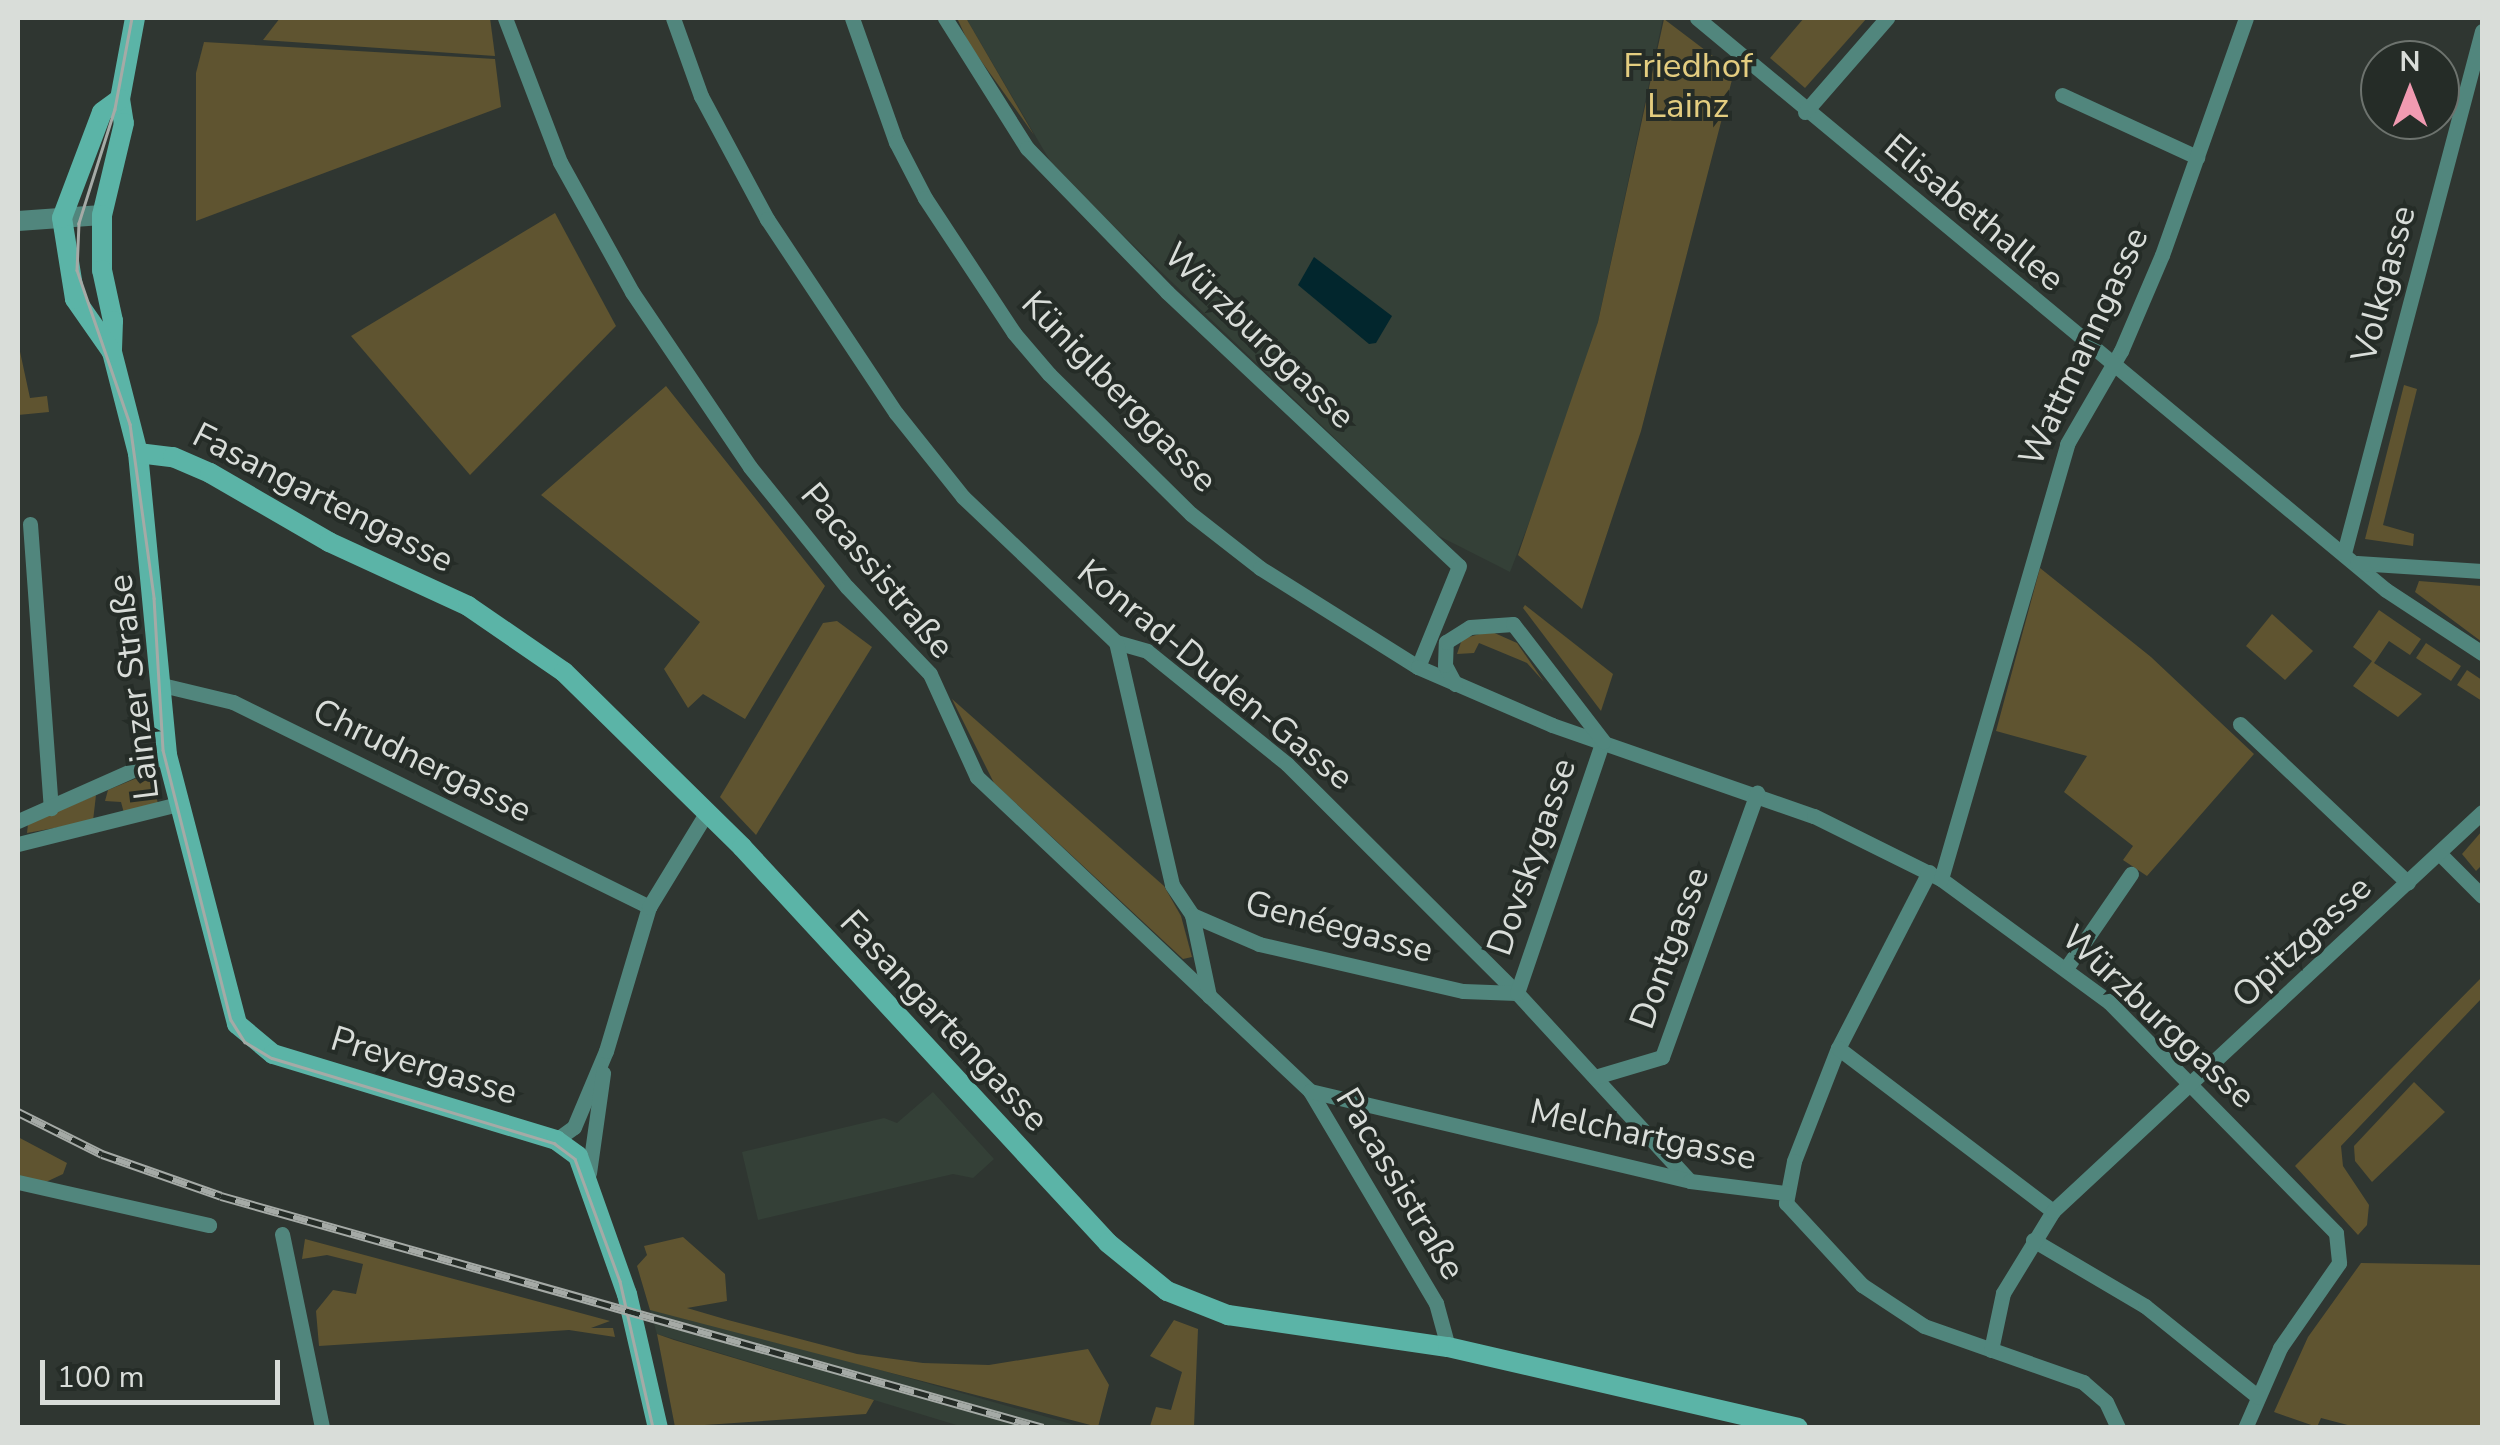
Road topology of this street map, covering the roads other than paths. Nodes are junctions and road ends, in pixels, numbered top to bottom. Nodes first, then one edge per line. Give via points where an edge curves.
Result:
1 (136, 18) edge
2 (505, 18) edge
3 (673, 18) edge
4 (852, 18) edge
5 (945, 18) edge
6 (1697, 18) edge
7 (1887, 18) edge
8 (2246, 18) edge
9 (2482, 31) edge
10 (2062, 95) dead end
11 (120, 99) junction
12 (1805, 112) junction
13 (2197, 157) junction
14 (102, 215) junction
15 (62, 218) junction
16 (18, 220) edge
17 (112, 352) junction
18 (2110, 365) junction
19 (138, 453) junction
20 (30, 524) dead end
21 (2350, 558) junction
22 (2482, 571) edge
23 (1116, 642) junction
24 (2482, 653) edge
25 (1418, 667) junction
26 (1454, 684) junction
27 (162, 685) junction
28 (2240, 724) dead end
29 (1603, 742) junction
30 (168, 755) junction
31 (1757, 793) junction
32 (179, 804) junction
33 (50, 808) junction
34 (707, 812) junction
35 (2482, 812) edge
36 (18, 821) edge
37 (20, 843) edge
38 (2440, 854) junction
39 (2131, 874) dead end
40 (1935, 875) junction
41 (2408, 884) junction
42 (2482, 896) edge
43 (649, 906) junction
44 (1192, 914) junction
45 (2067, 967) junction
46 (1517, 992) junction
47 (1209, 996) junction
48 (1838, 1048) junction
49 (606, 1051) junction
50 (273, 1054) joint
51 (1595, 1077) junction
52 (2194, 1086) junction
53 (1310, 1091) junction
54 (556, 1140) junction
55 (589, 1173) junction
56 (1690, 1181) junction
57 (18, 1182) edge
58 (1785, 1193) junction
59 (2053, 1211) junction
60 (209, 1225) dead end
61 (282, 1234) dead end
62 (2033, 1240) junction
63 (1448, 1347) junction
64 (1991, 1350) junction
65 (2258, 1397) junction
66 (322, 1428) edge
67 (658, 1428) edge
68 (1798, 1428) edge
69 (2118, 1428) edge
70 (2245, 1428) edge

1 - 11 main road, Lainzer Straße
2 - 47 street, Pacassistraße via 560,162 632,292 750,467 846,587 930,674 977,778
3 - 23 street, Konrad-Duden-Gasse via 701,96 767,219 896,412 964,497
4 - 25 street, Küniglberggasse via 918,184 1026,347 1191,514 1260,568
5 - 25 street, Würzburggasse via 1028,148 1167,292 1459,566
6 - 12 street, Elisabethallee
7 - 12 street
8 - 13 street, Wattmanngasse
9 - 21 street, Volkgasse
10 - 13 street
11 - 14 main road, Lainzer Straße via 124,123
11 - 15 main road, Lainzer Straße via 102,112
12 - 18 street, Elisabethallee
13 - 18 street, Wattmanngasse via 2162,255
14 - 15 street
14 - 17 main road, Lainzer Straße
15 - 16 street
15 - 17 main road, Lainzer Straße via 74,298
17 - 19 main road, Lainzer Straße
18 - 21 street, Elisabethallee
18 - 40 street, Wattmanngasse via 2067,444
19 - 27 main road, Lainzer Straße
19 - 34 main road, Fasangartengasse via 165,454 210,473 328,542 497,623 564,672
20 - 33 street
21 - 22 street
21 - 24 street, Elisabethallee
23 - 44 street, Genéegasse via 1172,885
23 - 46 street, Konrad-Duden-Gasse via 1147,650 1287,764
25 - 26 street
26 - 29 street, Würzburggasse
26 - 29 street via 1444,666 1446,642 1470,627 1513,624
27 - 30 main road, Lainzer Straße
27 - 43 street, Chrudnergasse via 233,702
28 - 41 street
29 - 31 street, Würzburggasse
29 - 46 street, Dovskygasse
30 - 32 main road, Lainzer Straße
30 - 33 street
31 - 40 street, Würzburggasse
31 - 51 street, Dontgasse via 1662,1057
32 - 37 street
32 - 50 main road, Lainzer Straße via 237,1024
33 - 36 street
34 - 43 street
34 - 63 main road, Fasangartengasse via 1139,1273 1228,1315
35 - 38 street, Opitzgasse
36 - 37 street
38 - 41 street, Opitzgasse
38 - 42 street
39 - 45 street
40 - 45 street, Würzburggasse
40 - 48 street, Wattmanngasse
41 - 52 street, Opitzgasse
43 - 49 street
44 - 46 street, Genéegasse via 1259,944 1463,991
44 - 47 street
45 - 52 street, Würzburggasse
46 - 51 street, Konrad-Duden-Gasse
47 - 53 street, Pacassistraße
48 - 58 street, Wattmanngasse
48 - 59 street
49 - 54 street via 574,1127
49 - 55 street
50 - 54 main road, Preyergasse
51 - 56 street, Konrad-Duden-Gasse
52 - 59 street, Opitzgasse
52 - 65 street, Würzburggasse via 2340,1242 2339,1263 2295,1322
53 - 56 street, Melchartgasse
53 - 63 street, Pacassistraße via 1436,1303
54 - 55 main road
55 - 67 main road via 627,1294
56 - 58 street, Melchartgasse
57 - 60 street
58 - 64 street, Melchartgasse via 1794,1216 1862,1285 1924,1326
59 - 62 street, Opitzgasse
61 - 66 street
62 - 64 street, Opitzgasse via 2003,1293
62 - 65 street via 2145,1306
63 - 68 main road, Fasangartengasse
64 - 69 street, Melchartgasse via 2084,1382 2106,1402
65 - 70 street, Würzburggasse

